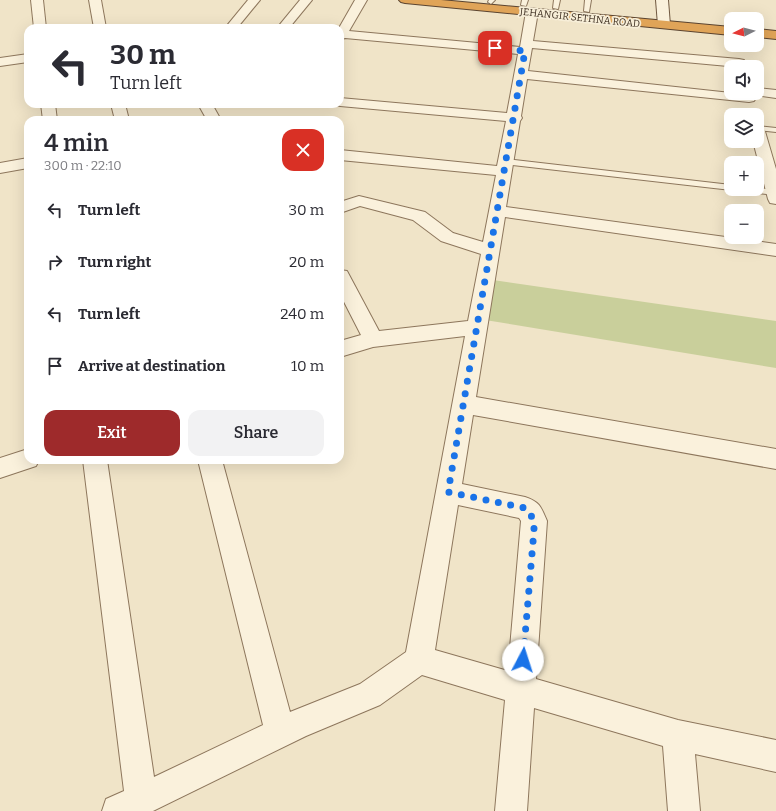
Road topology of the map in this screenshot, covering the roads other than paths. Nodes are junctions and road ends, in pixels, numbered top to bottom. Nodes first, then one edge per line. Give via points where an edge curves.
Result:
1 (37, 0) edge
2 (94, 0) edge
3 (254, 0) edge
4 (306, 0) edge
5 (361, 0) edge
6 (405, 0) edge
7 (466, 0) edge
8 (662, 0) edge
9 (491, 1) edge
10 (557, 4) edge
11 (527, 6) edge
12 (588, 6) edge
13 (649, 17) junction
14 (664, 22) junction
15 (40, 24) edge
16 (99, 24) edge
17 (234, 24) edge
18 (286, 24) edge
19 (724, 25) edge
20 (764, 28) edge
21 (776, 29) edge
22 (344, 30) edge
23 (724, 30) edge
24 (764, 34) edge
25 (344, 35) edge
26 (776, 35) edge
27 (24, 59) edge
28 (521, 60) junction
29 (724, 60) edge
30 (0, 62) edge
31 (724, 94) edge
32 (776, 94) edge
33 (764, 96) edge
34 (344, 102) edge
35 (515, 118) junction
36 (764, 129) edge
37 (776, 130) edge
38 (764, 144) edge
39 (344, 155) edge
40 (771, 161) edge
41 (24, 164) edge
42 (505, 166) junction
43 (0, 168) edge
44 (724, 187) edge
45 (764, 194) edge
46 (775, 196) edge
47 (344, 207) edge
48 (498, 211) junction
49 (776, 250) edge
50 (490, 251) junction
51 (344, 284) edge
52 (477, 327) junction
53 (373, 339) junction
54 (344, 348) edge
55 (464, 404) junction
56 (776, 459) edge
57 (24, 460) edge
58 (95, 464) edge
59 (211, 464) edge
60 (0, 468) edge
61 (448, 492) junction
62 (419, 660) junction
63 (520, 689) junction
64 (280, 733) junction
65 (678, 735) junction
66 (776, 756) edge
67 (129, 805) edge
68 (511, 811) edge
69 (684, 811) edge

1 - 15 street
2 - 16 street
3 - 17 street
4 - 18 street
5 - 22 street
6 - 11 highway, JEHANGIR SETHNA ROAD
7 - 9 highway, JEHANGIR SETHNA ROAD
8 - 14 street
9 - 11 highway, JEHANGIR SETHNA ROAD
10 - 11 highway, JEHANGIR SETHNA ROAD
10 - 12 highway, JEHANGIR SETHNA ROAD
11 - 13 highway, JEHANGIR SETHNA ROAD
11 - 28 street
12 - 13 highway, JEHANGIR SETHNA ROAD
13 - 14 highway, JEHANGIR SETHNA ROAD
14 - 19 highway, JEHANGIR SETHNA ROAD
14 - 23 highway, JEHANGIR SETHNA ROAD
20 - 21 highway
24 - 26 highway
25 - 28 street
27 - 30 street
28 - 29 street
28 - 31 street
28 - 35 street
32 - 33 street
34 - 35 street
35 - 42 street
36 - 37 lane
38 - 40 street
39 - 42 street
40 - 46 street
41 - 43 street
42 - 44 lane
42 - 48 street
45 - 46 lane
47 - 50 street via 359,201 419,216 447,237
48 - 49 street
48 - 50 street
50 - 52 street
51 - 53 street
52 - 53 street
52 - 55 street
53 - 54 street
55 - 56 street
55 - 61 street
57 - 60 street
58 - 67 street
59 - 64 street
61 - 62 street
61 - 63 street via 525,508 534,521
62 - 63 street
62 - 64 street via 370,695
63 - 65 street
63 - 68 street
64 - 67 street
65 - 66 street
65 - 69 street

